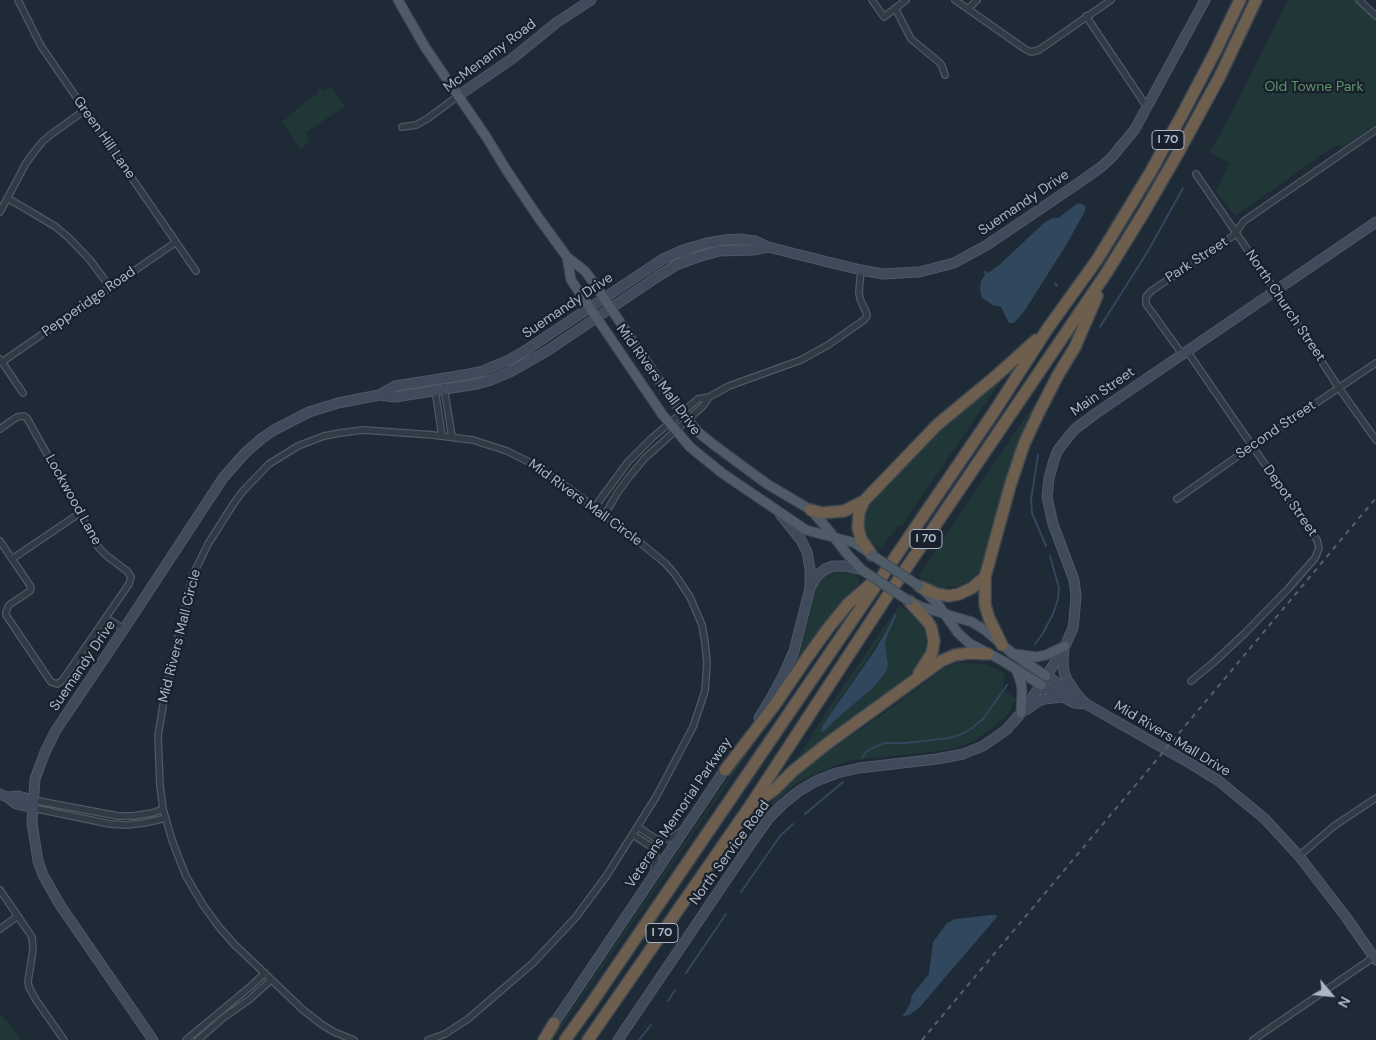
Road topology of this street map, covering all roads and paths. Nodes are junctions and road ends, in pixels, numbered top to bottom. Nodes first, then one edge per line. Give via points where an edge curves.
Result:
1 (18, 0) edge
2 (398, 0) edge
3 (591, 0) edge
4 (872, 0) edge
5 (906, 0) edge
6 (955, 0) edge
7 (977, 0) edge
8 (1110, 0) edge
9 (1205, 0) edge
10 (1240, 0) edge
11 (1256, 0) edge
12 (1359, 0) edge
13 (895, 8) junction
14 (968, 9) junction
15 (1086, 16) junction
16 (1376, 16) edge
17 (946, 75) dead end
18 (458, 96) junction
19 (1147, 107) junction
20 (85, 110) junction
21 (402, 127) dead end
22 (1376, 130) edge
23 (1196, 174) dead end
24 (7, 198) junction
25 (0, 212) edge
26 (1376, 222) edge
27 (1236, 232) junction
28 (176, 242) junction
29 (768, 247) junction
30 (567, 257) junction
31 (861, 270) junction
32 (196, 272) dead end
33 (1107, 272) junction
34 (110, 288) junction
35 (1275, 290) junction
36 (604, 298) junction
37 (590, 308) junction
38 (610, 308) junction
39 (596, 317) junction
40 (1048, 328) junction
41 (1184, 353) junction
42 (1, 360) edge
43 (1376, 363) edge
44 (438, 380) junction
45 (1339, 388) junction
46 (440, 390) junction
47 (23, 393) dead end
48 (380, 395) junction
49 (709, 397) junction
50 (682, 412) junction
51 (688, 419) junction
52 (670, 423) junction
53 (0, 429) edge
54 (676, 431) junction
55 (442, 436) junction
56 (452, 437) junction
57 (1376, 440) edge
58 (1252, 446) junction
59 (1177, 499) dead end
60 (864, 501) junction
61 (594, 508) junction
62 (776, 510) junction
63 (811, 510) junction
64 (80, 513) junction
65 (604, 516) junction
66 (834, 538) junction
67 (0, 541) edge
68 (872, 554) junction
69 (12, 559) junction
70 (887, 569) junction
71 (862, 570) junction
72 (985, 577) junction
73 (919, 586) junction
74 (810, 588) junction
75 (909, 601) junction
76 (944, 614) junction
77 (106, 618) junction
78 (124, 630) junction
79 (1002, 645) junction
80 (1065, 646) junction
81 (1012, 653) junction
82 (988, 654) junction
83 (1016, 669) junction
84 (1046, 676) junction
85 (915, 679) junction
86 (1191, 681) dead end
87 (1041, 685) junction
88 (1077, 695) junction
89 (1063, 697) junction
90 (1086, 704) junction
91 (1022, 713) junction
92 (726, 770) junction
93 (3, 795) edge
94 (1376, 798) edge
95 (33, 804) junction
96 (163, 809) junction
97 (748, 809) junction
98 (166, 818) junction
99 (638, 827) junction
100 (686, 827) junction
101 (633, 835) junction
102 (1299, 856) junction
103 (654, 875) junction
104 (0, 890) edge
105 (18, 916) junction
106 (0, 928) edge
107 (1375, 958) edge
108 (264, 973) junction
109 (272, 980) junction
110 (554, 1023) joint
111 (64, 1040) edge
112 (152, 1040) edge
113 (186, 1040) edge
114 (198, 1040) edge
115 (354, 1040) edge
116 (428, 1040) edge
117 (543, 1040) edge
118 (565, 1040) edge
119 (588, 1040) edge
120 (618, 1040) edge
121 (1253, 1040) edge

1 - 20 street, Green Hill Lane via 41,46
2 - 18 main road, Mid Rivers Mall Drive
3 - 18 street, McMenamy Road
4 - 13 street via 884,17
5 - 13 street
6 - 14 street
7 - 14 street
8 - 15 street
9 - 19 street, Suemandy Drive
10 - 40 highway, I 70 via 1145,181 1096,260
11 - 33 highway, I 70 via 1187,138
12 - 16 street
13 - 17 street via 911,39 939,62
14 - 15 street via 1031,52
15 - 19 street
18 - 21 street, McMenamy Road via 427,119
18 - 30 main road, Mid Rivers Mall Drive
19 - 31 street, Suemandy Drive via 1135,129 1102,167 972,254 954,263 919,272 883,274
20 - 24 street via 43,142 26,162
20 - 28 street, Green Hill Lane
22 - 27 street, Park Street via 1244,221
23 - 27 street, North Church Street
24 - 25 street
24 - 34 street via 69,238
26 - 35 street, Main Street
27 - 35 street, North Church Street
27 - 41 street, Park Street via 1146,297 1146,304
28 - 32 street, Green Hill Lane
28 - 34 street, Pepperidge Road
29 - 31 street, Suemandy Drive
29 - 36 street, Suemandy Drive via 740,239 706,243 664,259
29 - 38 street, Suemandy Drive via 719,251 676,265
30 - 36 main road, Mid Rivers Mall Drive via 585,271
30 - 37 main road, Mid Rivers Mall Drive via 571,280
31 - 49 street via 859,292 867,316 864,320 801,360 728,386
33 - 72 highway via 1075,347 1038,412 1024,444
33 - 97 highway, I 70
34 - 42 street, Pepperidge Road
35 - 41 street, Main Street
35 - 45 street, North Church Street
36 - 37 street, Suemandy Drive
36 - 38 main road, Mid Rivers Mall Drive
37 - 39 main road, Mid Rivers Mall Drive
37 - 44 street, Suemandy Drive via 509,360 480,372
38 - 39 street, Suemandy Drive
38 - 50 main road, Mid Rivers Mall Drive
39 - 46 street, Suemandy Drive via 510,372 477,384
39 - 52 main road, Mid Rivers Mall Drive
40 - 60 highway via 937,425
40 - 70 highway, I 70
41 - 58 street, Depot Street
41 - 80 street, Main Street via 1075,429 1063,442 1054,460 1049,478 1048,506 1071,571 1076,596 1073,628
42 - 47 street
43 - 45 street, Second Street
44 - 46 street
44 - 48 street, Suemandy Drive via 395,386
45 - 57 street, North Church Street
45 - 58 street, Second Street
46 - 48 street, Suemandy Drive via 395,397
46 - 55 street
46 - 56 street
48 - 78 street, Suemandy Drive via 309,412 252,446 224,478
49 - 50 street via 698,399
49 - 51 street
50 - 51 main road, Mid Rivers Mall Drive
50 - 52 street
51 - 54 street
51 - 63 main road, Mid Rivers Mall Drive via 698,432 727,455
52 - 54 main road, Mid Rivers Mall Drive
52 - 61 street via 628,462
53 - 64 street, Lockwood Lane via 17,417 24,416 30,422
54 - 62 main road, Mid Rivers Mall Drive via 705,460
54 - 65 street via 628,477
55 - 56 street, Mid Rivers Mall Circle
55 - 96 street, Mid Rivers Mall Circle via 363,430 324,436 298,446 273,462 242,492 206,547 188,592 160,717 158,757
56 - 61 street, Mid Rivers Mall Circle via 494,446 525,459
58 - 59 street, Second Street
58 - 86 street, Depot Street via 1318,540 1318,553 1244,634
60 - 63 highway via 844,511 822,513
60 - 68 highway via 858,528
61 - 65 street, Mid Rivers Mall Circle
62 - 66 main road, Mid Rivers Mall Drive via 806,530
62 - 74 street, Veterans Memorial Parkway via 807,552
63 - 66 main road, Mid Rivers Mall Drive
64 - 69 street
64 - 77 street, Lockwood Lane via 99,548 131,577
65 - 99 street, Mid Rivers Mall Circle via 674,573 696,610 705,642 707,676 697,716 669,775
66 - 68 main road, Mid Rivers Mall Drive via 855,543
66 - 71 main road, Mid Rivers Mall Drive
67 - 69 street
68 - 73 main road, Mid Rivers Mall Drive, bridge
69 - 77 street via 31,589 9,605 6,615 54,684 65,676
70 - 92 highway via 848,604
70 - 118 highway, I 70
71 - 74 street, Veterans Memorial Parkway via 833,566 817,576
71 - 75 main road, Mid Rivers Mall Drive, bridge
72 - 73 highway via 972,588 949,596
72 - 79 highway via 985,605
73 - 76 main road, Mid Rivers Mall Drive
74 - 92 street, Veterans Memorial Parkway via 794,651 783,676
75 - 76 main road, Mid Rivers Mall Drive
75 - 85 highway via 928,622 934,641 932,653
76 - 79 main road, Mid Rivers Mall Drive via 972,622
76 - 82 main road, Mid Rivers Mall Drive via 958,633
77 - 78 street
78 - 95 street, Suemandy Drive via 49,742 35,779
79 - 81 main road, Mid Rivers Mall Drive
80 - 81 main road via 1036,657
80 - 84 street, Main Street
80 - 88 street via 1064,672
81 - 84 main road, Mid Rivers Mall Drive
82 - 83 main road, Mid Rivers Mall Drive
82 - 85 highway via 955,655
83 - 87 main road, Mid Rivers Mall Drive
83 - 91 main road via 1021,683
84 - 87 street, Main Street
84 - 88 street, Mid Rivers Mall Drive
85 - 97 highway
87 - 89 street, Mid Rivers Mall Drive
87 - 91 street, North Service Road
88 - 90 street, Mid Rivers Mall Drive
89 - 90 street, Mid Rivers Mall Drive via 1074,703
89 - 91 street via 1037,702
90 - 102 street, Mid Rivers Mall Drive via 1219,781 1265,819
91 - 120 street, North Service Road via 1006,730 983,746 963,754 837,772 782,804 752,842
92 - 100 street, Veterans Memorial Parkway
93 - 95 street via 18,796
94 - 102 street via 1334,826
95 - 96 street via 118,816
95 - 98 street via 110,824 126,825
95 - 112 street, Suemandy Drive via 35,846 47,882
96 - 98 street, Mid Rivers Mall Circle
97 - 119 highway, I 70
98 - 108 street, Mid Rivers Mall Circle via 186,876 203,905 234,944
99 - 100 street via 663,840
99 - 101 street, Mid Rivers Mall Circle
100 - 103 street, Veterans Memorial Parkway
101 - 103 street via 655,853
101 - 116 street, Mid Rivers Mall Circle via 576,917 533,964 468,1019 445,1034
102 - 107 street, Mid Rivers Mall Drive
103 - 110 street, Veterans Memorial Parkway
104 - 105 street
105 - 106 street
105 - 111 street via 32,937 29,988
107 - 121 street
108 - 109 street, Mid Rivers Mall Circle
108 - 113 street
109 - 114 street
109 - 115 street, Mid Rivers Mall Circle via 321,1024
110 - 117 highway

